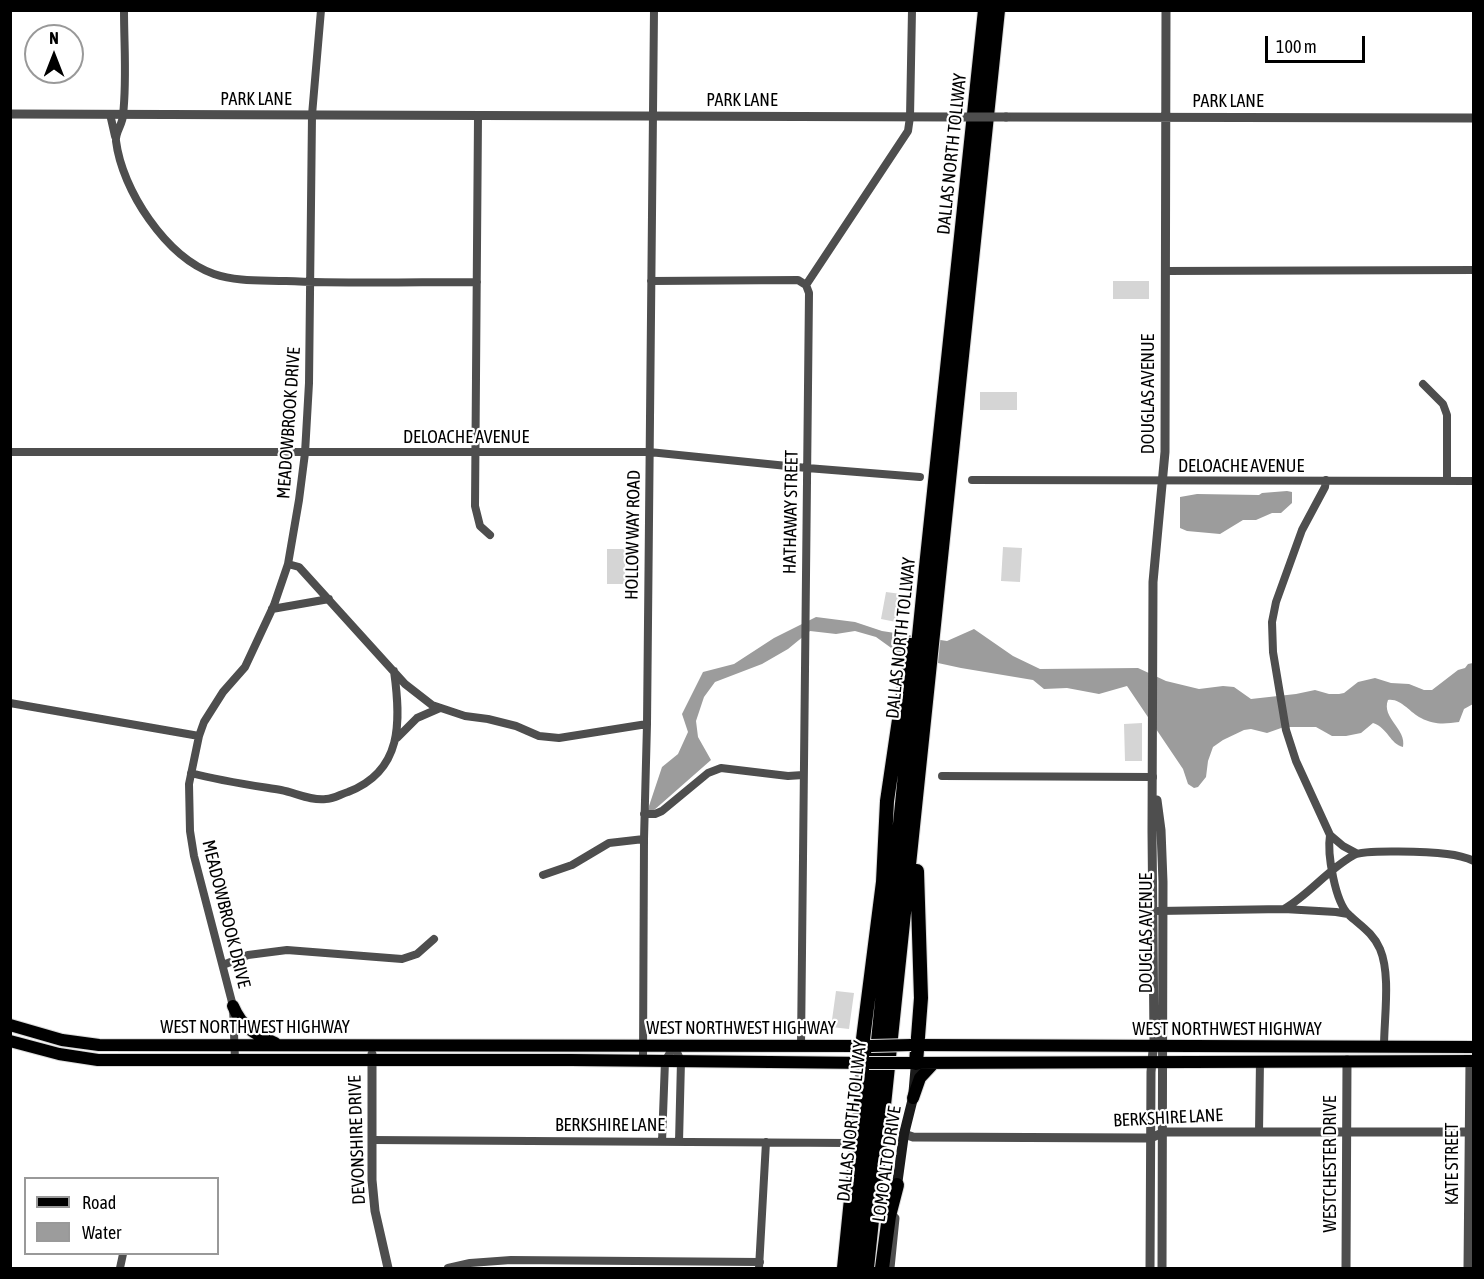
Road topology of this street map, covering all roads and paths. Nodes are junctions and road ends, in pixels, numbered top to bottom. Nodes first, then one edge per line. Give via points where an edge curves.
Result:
1 (124, 10) edge
2 (321, 10) edge
3 (654, 10) edge
4 (912, 10) edge
5 (985, 10) edge
6 (998, 10) edge
7 (1166, 10) edge
8 (10, 114) edge
9 (110, 114) junction
10 (124, 114) junction
11 (312, 115) junction
12 (652, 116) junction
13 (478, 117) junction
14 (910, 117) junction
15 (1166, 117) junction
16 (1473, 118) edge
17 (116, 138) junction
18 (1473, 270) edge
19 (1165, 271) junction
20 (651, 281) junction
21 (310, 282) junction
22 (477, 282) junction
23 (806, 285) junction
24 (1423, 384) dead end
25 (10, 452) edge
26 (474, 452) junction
27 (649, 452) junction
28 (305, 453) junction
29 (807, 468) junction
30 (920, 477) dead end
31 (972, 480) dead end
32 (1326, 480) junction
33 (1447, 480) junction
34 (1164, 481) junction
35 (1473, 481) edge
36 (490, 535) dead end
37 (288, 564) junction
38 (926, 567) junction
39 (329, 599) junction
40 (272, 609) junction
41 (393, 669) junction
42 (10, 703) edge
43 (440, 708) junction
44 (646, 724) junction
45 (199, 736) junction
46 (396, 739) junction
47 (190, 773) junction
48 (803, 774) junction
49 (942, 776) dead end
50 (1154, 777) junction
51 (644, 814) junction
52 (916, 817) junction
53 (1330, 835) junction
54 (644, 839) junction
55 (1356, 853) junction
56 (1473, 861) edge
57 (1332, 869) junction
58 (543, 874) dead end
59 (1284, 909) junction
60 (1158, 911) junction
61 (1348, 914) junction
62 (434, 939) dead end
63 (223, 965) junction
64 (233, 1006) junction
65 (10, 1025) edge
66 (10, 1041) edge
67 (99, 1045) junction
68 (236, 1045) junction
69 (282, 1045) junction
70 (914, 1045) junction
71 (372, 1046) junction
72 (644, 1046) junction
73 (674, 1046) junction
74 (801, 1046) junction
75 (867, 1046) junction
76 (1125, 1047) junction
77 (1158, 1047) junction
78 (1384, 1047) junction
79 (1420, 1047) junction
80 (1473, 1047) edge
81 (98, 1060) junction
82 (235, 1060) junction
83 (643, 1060) junction
84 (1347, 1060) junction
85 (372, 1061) junction
86 (665, 1061) junction
87 (681, 1061) junction
88 (1158, 1061) junction
89 (1260, 1061) junction
90 (1472, 1061) edge
91 (1124, 1062) junction
92 (866, 1063) junction
93 (912, 1063) junction
94 (934, 1063) junction
95 (913, 1098) junction
96 (1346, 1131) junction
97 (1164, 1132) junction
98 (1259, 1132) junction
99 (1469, 1132) junction
100 (904, 1134) junction
101 (1151, 1138) junction
102 (372, 1140) junction
103 (662, 1142) junction
104 (680, 1142) junction
105 (766, 1143) junction
106 (848, 1143) dead end
107 (1471, 1179) edge
108 (1151, 1184) junction
109 (1163, 1184) junction
110 (897, 1185) junction
111 (1150, 1200) junction
112 (1163, 1200) junction
113 (760, 1265) edge
114 (388, 1269) edge
115 (448, 1269) edge
116 (844, 1269) edge
117 (855, 1269) edge
118 (867, 1269) edge
119 (882, 1269) edge
120 (890, 1269) edge
121 (1150, 1269) edge
122 (1162, 1269) edge
123 (1346, 1269) edge
124 (1468, 1269) edge

1 - 10 street
2 - 11 street, MEADOWBROOK DRIVE
3 - 12 street, HOLLOW WAY ROAD
4 - 14 street
5 - 38 highway, DALLAS NORTH TOLLWAY
6 - 52 highway, DALLAS NORTH TOLLWAY
7 - 15 street, DOUGLAS AVENUE
8 - 9 street, PARK LANE
9 - 10 street, PARK LANE
9 - 17 street
10 - 11 street, PARK LANE
10 - 17 street
11 - 13 street, PARK LANE
11 - 21 street, MEADOWBROOK DRIVE
12 - 13 street, PARK LANE
12 - 14 street, PARK LANE
12 - 20 street, HOLLOW WAY ROAD
13 - 22 street
14 - 15 street, PARK LANE, bridge
14 - 23 street via 908,130
15 - 16 street, PARK LANE
15 - 19 street, DOUGLAS AVENUE
17 - 21 street via 127,179 156,229 182,256 225,277
18 - 19 street
19 - 34 street, DOUGLAS AVENUE
20 - 23 street via 798,280
20 - 27 street, HOLLOW WAY ROAD
21 - 22 street
21 - 28 street, MEADOWBROOK DRIVE
22 - 26 street
23 - 29 street, HATHAWAY STREET
24 - 33 street via 1443,404 1447,415
25 - 28 street, DELOACHE AVENUE
26 - 27 street, DELOACHE AVENUE
26 - 28 street, DELOACHE AVENUE
26 - 36 street via 477,518
27 - 29 street, DELOACHE AVENUE
27 - 44 street, HOLLOW WAY ROAD
28 - 37 street, MEADOWBROOK DRIVE
29 - 30 street, DELOACHE AVENUE
29 - 48 street, HATHAWAY STREET
31 - 34 street, DELOACHE AVENUE
32 - 33 street, DELOACHE AVENUE
32 - 34 street, DELOACHE AVENUE
32 - 53 street via 1302,530 1273,611 1273,652 1286,730
33 - 35 street, DELOACHE AVENUE
34 - 50 street, DOUGLAS AVENUE via 1153,582
37 - 39 street via 299,567
37 - 40 street, MEADOWBROOK DRIVE
38 - 75 highway via 886,801 883,882
38 - 117 highway, DALLAS NORTH TOLLWAY
39 - 40 street
39 - 41 street
40 - 45 street, MEADOWBROOK DRIVE via 245,667 223,692
41 - 43 street via 415,693
41 - 46 street via 398,707
42 - 45 street
43 - 44 street via 516,726 538,736 559,738
43 - 46 street via 417,718
44 - 51 street, HOLLOW WAY ROAD
45 - 47 street, MEADOWBROOK DRIVE
46 - 47 street via 391,755 364,786 326,799
47 - 63 street, MEADOWBROOK DRIVE via 188,810 194,856
48 - 51 street via 788,776 720,768 708,773 662,811
48 - 74 street, HATHAWAY STREET
49 - 50 street
50 - 60 street, DOUGLAS AVENUE
51 - 54 street, HOLLOW WAY ROAD
52 - 70 highway via 921,998
52 - 118 highway, DALLAS NORTH TOLLWAY
53 - 55 street
53 - 57 street
54 - 58 street via 609,843 572,866
54 - 72 street, HOLLOW WAY ROAD
55 - 56 street via 1445,854
55 - 57 street
57 - 59 street via 1301,900
57 - 61 street
59 - 60 street
59 - 61 street
60 - 77 street, DOUGLAS AVENUE
61 - 78 street via 1372,935 1384,962
62 - 63 street via 417,954 402,959 287,950 248,955
63 - 64 street, MEADOWBROOK DRIVE
64 - 68 street, MEADOWBROOK DRIVE
64 - 69 main road via 251,1032
65 - 67 main road, WEST NORTHWEST HIGHWAY via 62,1040
66 - 81 main road, WEST NORTHWEST HIGHWAY
67 - 68 main road, WEST NORTHWEST HIGHWAY
67 - 81 main road
68 - 69 main road, WEST NORTHWEST HIGHWAY
68 - 82 street, MEADOWBROOK DRIVE
69 - 71 main road, WEST NORTHWEST HIGHWAY
70 - 75 main road, WEST NORTHWEST HIGHWAY, bridge
70 - 76 main road, WEST NORTHWEST HIGHWAY
70 - 93 highway
71 - 72 main road, WEST NORTHWEST HIGHWAY
71 - 85 street, DEVONSHIRE DRIVE
72 - 73 main road, WEST NORTHWEST HIGHWAY
72 - 83 street, HOLLOW WAY ROAD
73 - 74 main road, WEST NORTHWEST HIGHWAY
73 - 86 street
73 - 87 street
74 - 75 main road, WEST NORTHWEST HIGHWAY
75 - 92 highway
76 - 77 main road, WEST NORTHWEST HIGHWAY
76 - 91 main road
77 - 78 main road, WEST NORTHWEST HIGHWAY
77 - 88 street, DOUGLAS AVENUE
78 - 79 main road, WEST NORTHWEST HIGHWAY
79 - 80 main road, WEST NORTHWEST HIGHWAY
79 - 84 main road via 1408,1053 1356,1053
81 - 82 main road, WEST NORTHWEST HIGHWAY
82 - 85 main road, WEST NORTHWEST HIGHWAY
83 - 85 main road, WEST NORTHWEST HIGHWAY
83 - 86 main road, WEST NORTHWEST HIGHWAY
84 - 89 main road, WEST NORTHWEST HIGHWAY
84 - 90 main road, WEST NORTHWEST HIGHWAY
84 - 96 street, WESTCHESTER DRIVE
85 - 102 street, DEVONSHIRE DRIVE
86 - 87 main road, WEST NORTHWEST HIGHWAY
86 - 103 street
87 - 92 main road, WEST NORTHWEST HIGHWAY
87 - 104 street
88 - 89 main road, WEST NORTHWEST HIGHWAY
88 - 91 main road, WEST NORTHWEST HIGHWAY
88 - 97 street, DOUGLAS AVENUE
88 - 101 street, DOUGLAS AVENUE
89 - 98 street
90 - 99 street, KATE STREET
91 - 94 main road, WEST NORTHWEST HIGHWAY
92 - 93 main road, WEST NORTHWEST HIGHWAY, bridge
92 - 116 highway
93 - 94 main road, WEST NORTHWEST HIGHWAY
93 - 95 main road, LOMO ALTO DRIVE
94 - 95 main road via 920,1078
95 - 100 main road, LOMO ALTO DRIVE
96 - 98 street, BERKSHIRE LANE
96 - 99 street, BERKSHIRE LANE
96 - 123 street, WESTCHESTER DRIVE
97 - 98 street, BERKSHIRE LANE
97 - 101 street, BERKSHIRE LANE
97 - 109 street, DOUGLAS AVENUE
99 - 107 street, KATE STREET
100 - 101 street, BERKSHIRE LANE
100 - 110 main road, LOMO ALTO DRIVE
101 - 108 street, DOUGLAS AVENUE
102 - 103 street, BERKSHIRE LANE
102 - 114 street, DEVONSHIRE DRIVE via 375,1211
103 - 104 street, BERKSHIRE LANE
104 - 105 street, BERKSHIRE LANE
105 - 106 street, BERKSHIRE LANE
105 - 113 street
107 - 124 street, KATE STREET
108 - 109 street
108 - 111 street, DOUGLAS AVENUE
109 - 112 street, DOUGLAS AVENUE
110 - 119 highway
110 - 120 street, LOMO ALTO DRIVE
111 - 112 street
111 - 121 street, DOUGLAS AVENUE
112 - 122 street, DOUGLAS AVENUE
113 - 115 street via 511,1260

